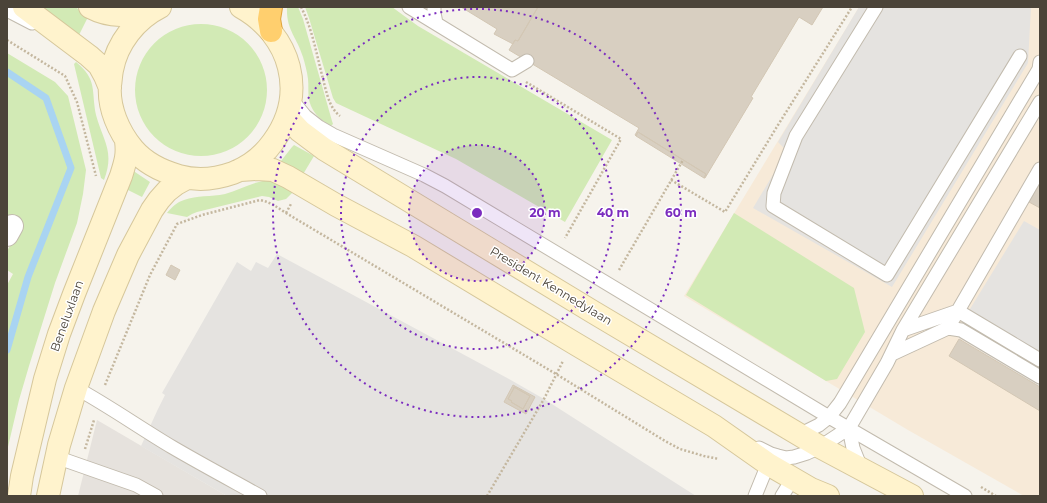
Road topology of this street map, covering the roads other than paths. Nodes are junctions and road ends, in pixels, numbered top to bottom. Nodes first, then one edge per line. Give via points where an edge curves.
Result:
1 (24, 7) edge
2 (90, 7) edge
3 (241, 7) edge
4 (271, 7) edge
5 (409, 7) edge
6 (434, 7) edge
7 (876, 7) edge
8 (156, 9) edge
9 (7, 10) edge
10 (436, 23) junction
11 (271, 31) junction
12 (78, 48) junction
13 (1020, 56) dead end
14 (528, 61) road end
15 (1040, 62) edge
16 (110, 88) junction
17 (1040, 102) edge
18 (289, 108) junction
19 (126, 141) junction
20 (1040, 169) edge
21 (240, 170) junction
22 (187, 178) junction
23 (958, 311) junction
24 (948, 328) junction
25 (903, 330) junction
26 (892, 354) junction
27 (1037, 358) edge
28 (1040, 378) edge
29 (76, 388) junction
30 (829, 417) junction
31 (714, 426) junction
32 (849, 428) junction
33 (799, 435) junction
34 (820, 447) junction
35 (56, 457) junction
36 (768, 464) junction
37 (861, 468) junction
38 (787, 487) edge
39 (19, 496) edge
40 (48, 496) edge
41 (156, 496) edge
42 (260, 496) edge
43 (755, 496) edge
44 (828, 496) edge
45 (912, 496) edge
46 (965, 496) edge

1 - 12 main road
2 - 8 main road via 98,12 126,16
3 - 11 main road via 258,18
4 - 11 highway
5 - 10 lane
6 - 10 lane
7 - 13 lane via 796,136 774,193 773,206 887,275
8 - 16 main road via 138,22 123,41 112,70
9 - 12 lane
10 - 14 lane via 512,70
11 - 18 main road via 288,63 291,81
12 - 16 main road via 99,65
15 - 30 lane via 1039,69 854,380
16 - 19 main road via 112,107
17 - 25 lane
18 - 21 main road via 279,134 268,148 255,161
18 - 30 lane via 333,135 445,186
18 - 33 main road, President Kennedylaan via 300,131 324,149
19 - 22 main road via 152,166
19 - 39 main road, Beneluxlaan via 126,162 74,294 45,378
20 - 23 lane
21 - 22 main road via 205,179
21 - 31 main road via 273,170 288,177 413,246
22 - 29 main road via 158,200 128,255
23 - 24 lane
23 - 25 lane
23 - 27 lane
24 - 26 lane
24 - 28 lane via 960,330
25 - 26 lane
26 - 32 lane
29 - 35 main road
29 - 42 lane
30 - 32 lane
30 - 33 lane
31 - 34 lane via 770,454 786,458
31 - 36 main road
32 - 34 lane
32 - 37 lane
32 - 46 lane
33 - 34 main road, President Kennedylaan
34 - 37 main road, President Kennedylaan
35 - 40 main road
35 - 41 lane via 136,485
36 - 38 main road
36 - 43 lane
37 - 45 main road, President Kennedylaan
38 - 44 main road via 811,488

